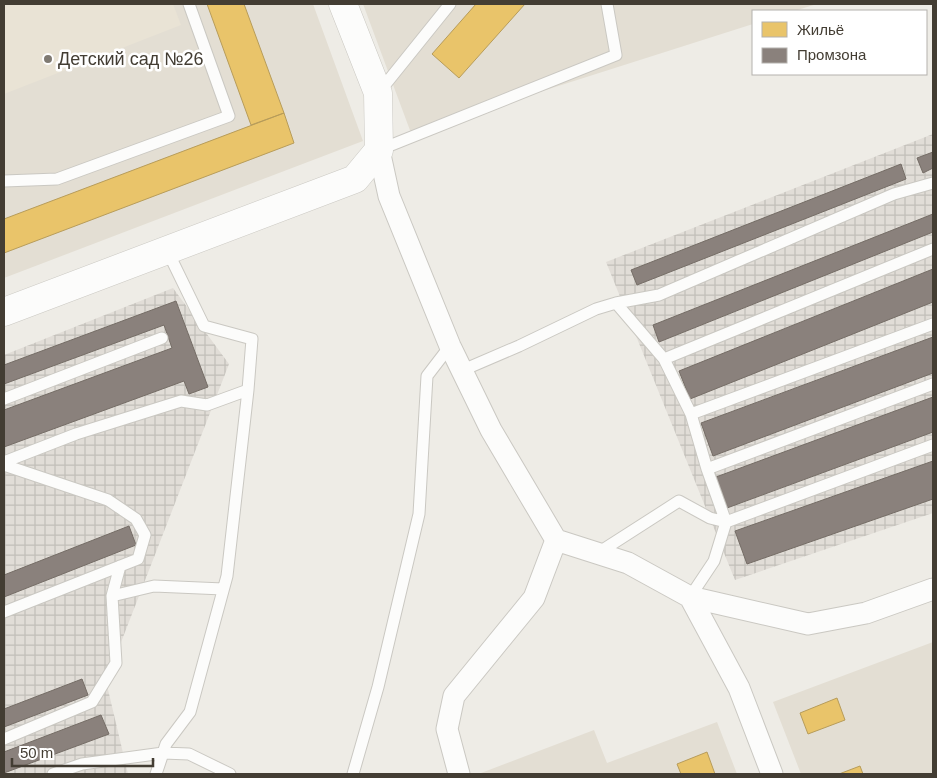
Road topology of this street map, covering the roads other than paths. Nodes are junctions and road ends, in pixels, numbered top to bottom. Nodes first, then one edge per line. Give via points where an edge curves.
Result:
1 (189, 4) edge
2 (343, 4) edge
3 (450, 4) edge
4 (607, 4) edge
5 (378, 93) junction
6 (379, 150) junction
7 (4, 181) edge
8 (930, 188) edge
9 (933, 249) edge
10 (167, 250) junction
11 (616, 303) junction
12 (4, 312) edge
13 (933, 324) edge
14 (162, 338) dead end
15 (450, 346) junction
16 (664, 360) junction
17 (463, 370) junction
18 (933, 384) edge
19 (248, 390) junction
20 (4, 399) edge
21 (691, 414) junction
22 (933, 444) edge
23 (4, 464) edge
24 (707, 469) junction
25 (726, 522) junction
26 (556, 540) junction
27 (598, 553) junction
28 (120, 566) junction
29 (223, 588) junction
30 (933, 589) edge
31 (112, 596) junction
32 (690, 597) junction
33 (4, 612) edge
34 (4, 740) edge
35 (163, 753) junction
36 (54, 774) edge
37 (156, 774) edge
38 (230, 774) edge
39 (353, 774) edge
40 (459, 774) edge
41 (772, 774) edge

1 - 7 lane via 229,116 57,179
2 - 5 street
3 - 5 lane
4 - 6 lane via 616,55
5 - 6 street
6 - 10 street via 355,179
6 - 15 street via 389,196
8 - 11 lane via 894,194 659,295
9 - 16 lane
10 - 12 street
10 - 19 lane via 204,326 252,339
11 - 16 lane
11 - 17 lane via 596,309
13 - 21 lane
14 - 20 lane
15 - 17 street
15 - 39 lane via 427,376 419,514 378,687
16 - 21 lane
17 - 26 street via 491,430
18 - 24 lane
19 - 23 lane via 207,405 180,401 76,434
19 - 29 lane
21 - 24 lane
22 - 25 lane
23 - 28 lane via 108,500 136,519 145,535 138,559
24 - 25 lane
25 - 27 lane via 710,518 679,501
25 - 32 lane via 714,562
26 - 27 street
26 - 40 street via 534,598 454,696 447,729
27 - 32 street via 628,563
28 - 31 lane
28 - 33 lane
29 - 31 lane via 154,586
29 - 35 lane via 190,712
30 - 32 street via 866,613 808,624
31 - 34 lane via 116,663 92,702
32 - 41 street via 739,688
35 - 36 lane via 82,764
35 - 37 lane
35 - 38 lane via 189,754

